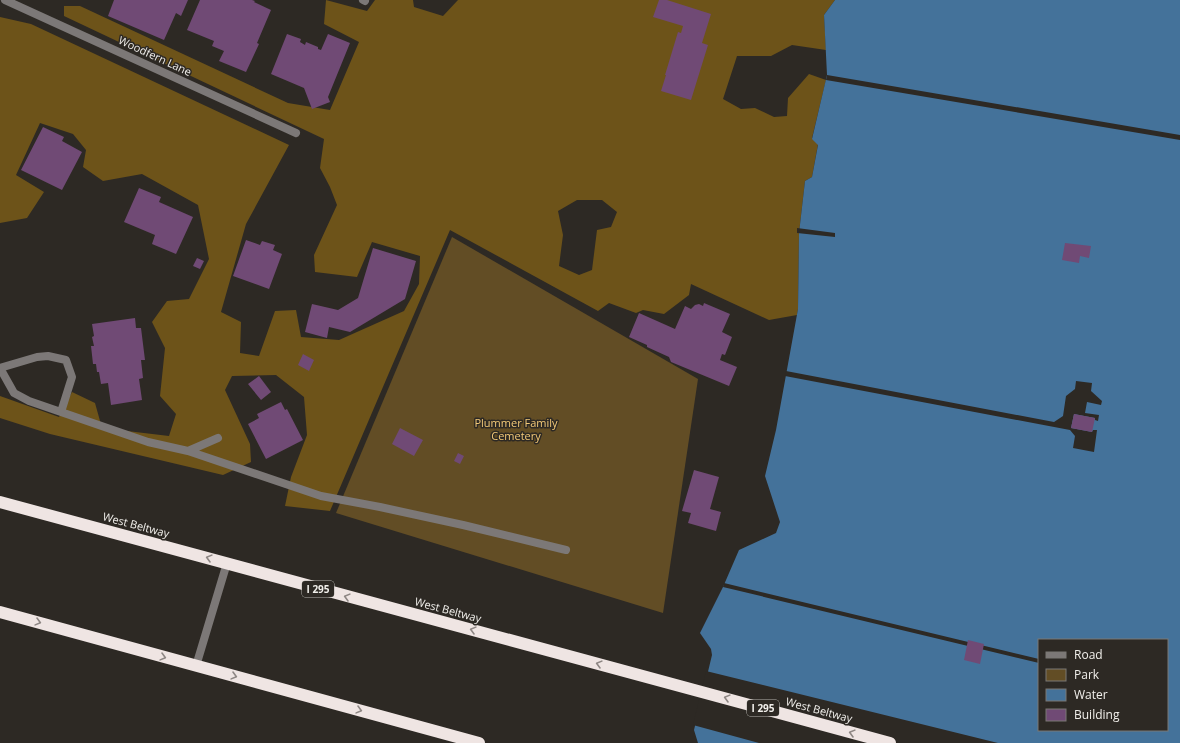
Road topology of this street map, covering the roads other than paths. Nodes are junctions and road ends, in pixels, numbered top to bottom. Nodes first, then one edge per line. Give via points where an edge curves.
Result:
1 (5, 0) edge
2 (296, 133) dead end
3 (0, 368) edge
4 (61, 412) junction
5 (218, 438) dead end
6 (188, 451) junction
7 (0, 502) edge
8 (566, 550) dead end
9 (227, 563) junction
10 (0, 612) edge
11 (196, 666) junction
12 (479, 743) edge
13 (890, 743) edge

1 - 2 street, Woodfern Lane
3 - 4 street via 14,393
3 - 4 street via 37,357 48,356 66,360 72,377
4 - 6 street via 148,442
5 - 6 street
6 - 8 street via 321,496 464,525
9 -> 7 highway, West Beltway / I 295
9 - 11 street
13 -> 9 highway, West Beltway / I 295
10 -> 11 highway
11 -> 12 highway

